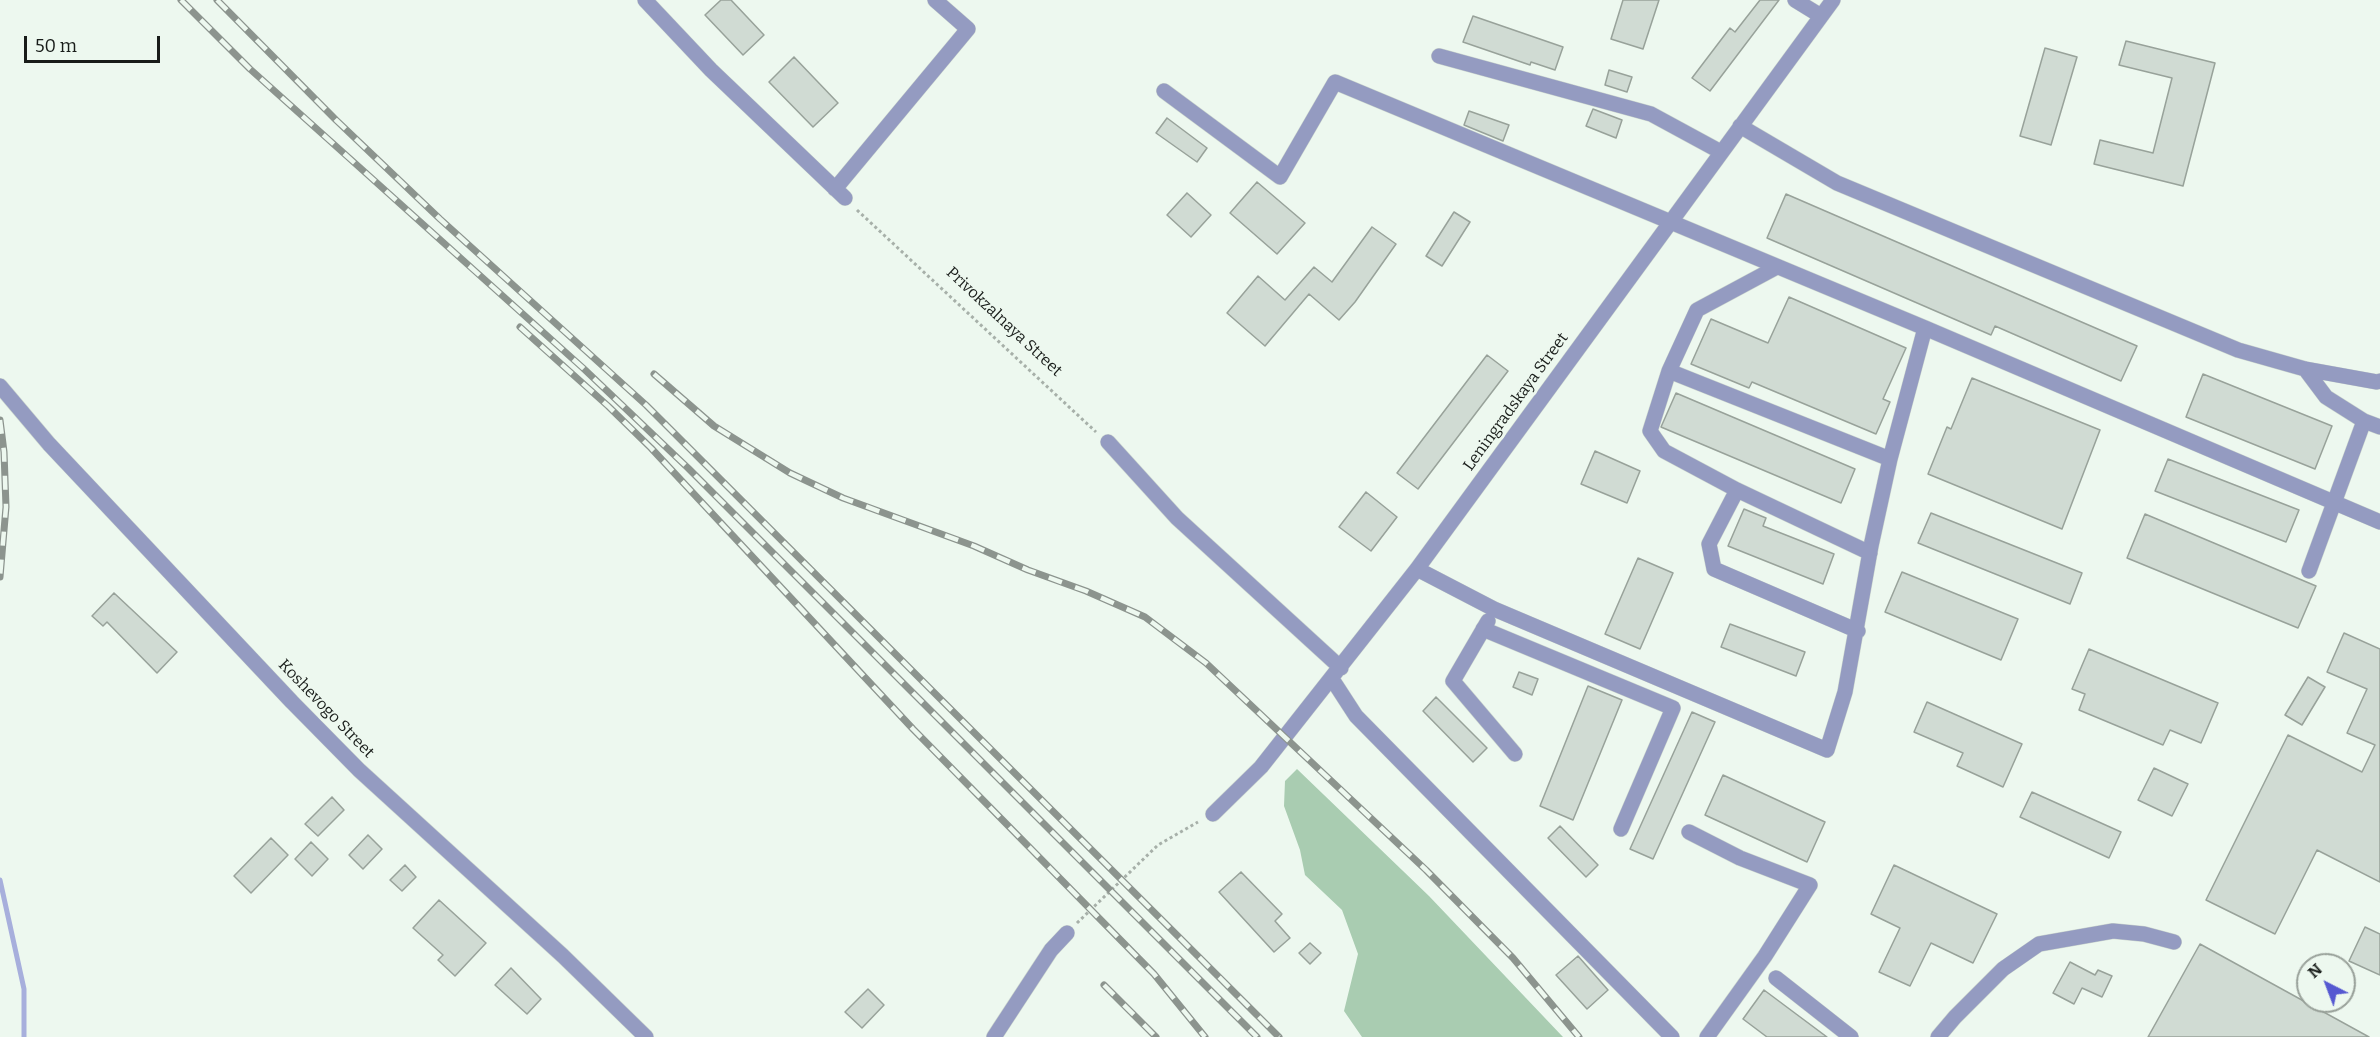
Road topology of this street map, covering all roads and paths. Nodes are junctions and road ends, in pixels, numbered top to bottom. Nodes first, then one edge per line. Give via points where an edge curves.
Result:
1 (645, 0) edge
2 (935, 0) edge
3 (1796, 0) edge
4 (1833, 0) edge
5 (1821, 16) junction
6 (1439, 56) dead end
7 (1164, 91) dead end
8 (1740, 126) junction
9 (1721, 152) junction
10 (840, 194) junction
11 (1669, 222) junction
12 (1778, 267) junction
13 (1925, 328) junction
14 (2305, 369) junction
15 (1669, 371) junction
16 (2380, 381) edge
17 (0, 386) edge
18 (2364, 422) junction
19 (2380, 427) edge
20 (1108, 442) joint
21 (1890, 459) junction
22 (1737, 490) junction
23 (2334, 503) junction
24 (2380, 522) edge
25 (1870, 553) junction
26 (1417, 569) junction
27 (2309, 571) dead end
28 (1494, 609) junction
29 (1484, 629) junction
30 (1858, 631) junction
31 (1337, 673) junction
32 (1515, 754) dead end
33 (1213, 814) joint
34 (1621, 829) dead end
35 (1689, 832) dead end
36 (1082, 917) dead end
37 (1067, 933) dead end
38 (2174, 942) dead end
39 (1776, 978) dead end
40 (646, 1037) edge
41 (994, 1037) edge
42 (1672, 1037) edge
43 (1707, 1037) edge
44 (1851, 1037) edge
45 (1938, 1037) edge

1 - 10 street via 711,70
2 - 10 street via 968,28
3 - 5 street
4 - 5 street, Leningradskaya Street
5 - 8 street, Leningradskaya Street
6 - 9 street via 1651,114
7 - 11 street via 1280,177 1335,82
8 - 9 street, Leningradskaya Street
8 - 14 street via 1837,183 2238,350
9 - 11 street, Leningradskaya Street
10 - 20 path, Privokzalnaya Street
11 - 12 street
11 - 26 street, Leningradskaya Street
12 - 13 street
12 - 15 street via 1697,310
13 - 21 street
13 - 23 street
14 - 16 street
14 - 18 street via 2326,397
15 - 21 street
15 - 22 street via 1650,431 1664,451
17 - 40 street, Koshevogo Street via 49,444 351,762
18 - 19 street
18 - 23 street
20 - 31 street via 1177,518
21 - 25 street
22 - 25 street
22 - 30 street via 1709,544 1714,569
23 - 24 street
23 - 27 street
25 - 30 street
26 - 28 street
26 - 31 street, Leningradskaya Street
28 - 29 street
28 - 30 street via 1827,750
29 - 32 street via 1453,681
29 - 34 street via 1673,708
31 - 33 street, Leningradskaya Street via 1262,767
31 - 42 street via 1356,716
33 - 36 path via 1158,844
35 - 43 street via 1740,858 1810,885
37 - 41 street via 1051,950
38 - 45 street via 2113,931 2039,944 2002,969
39 - 44 street

